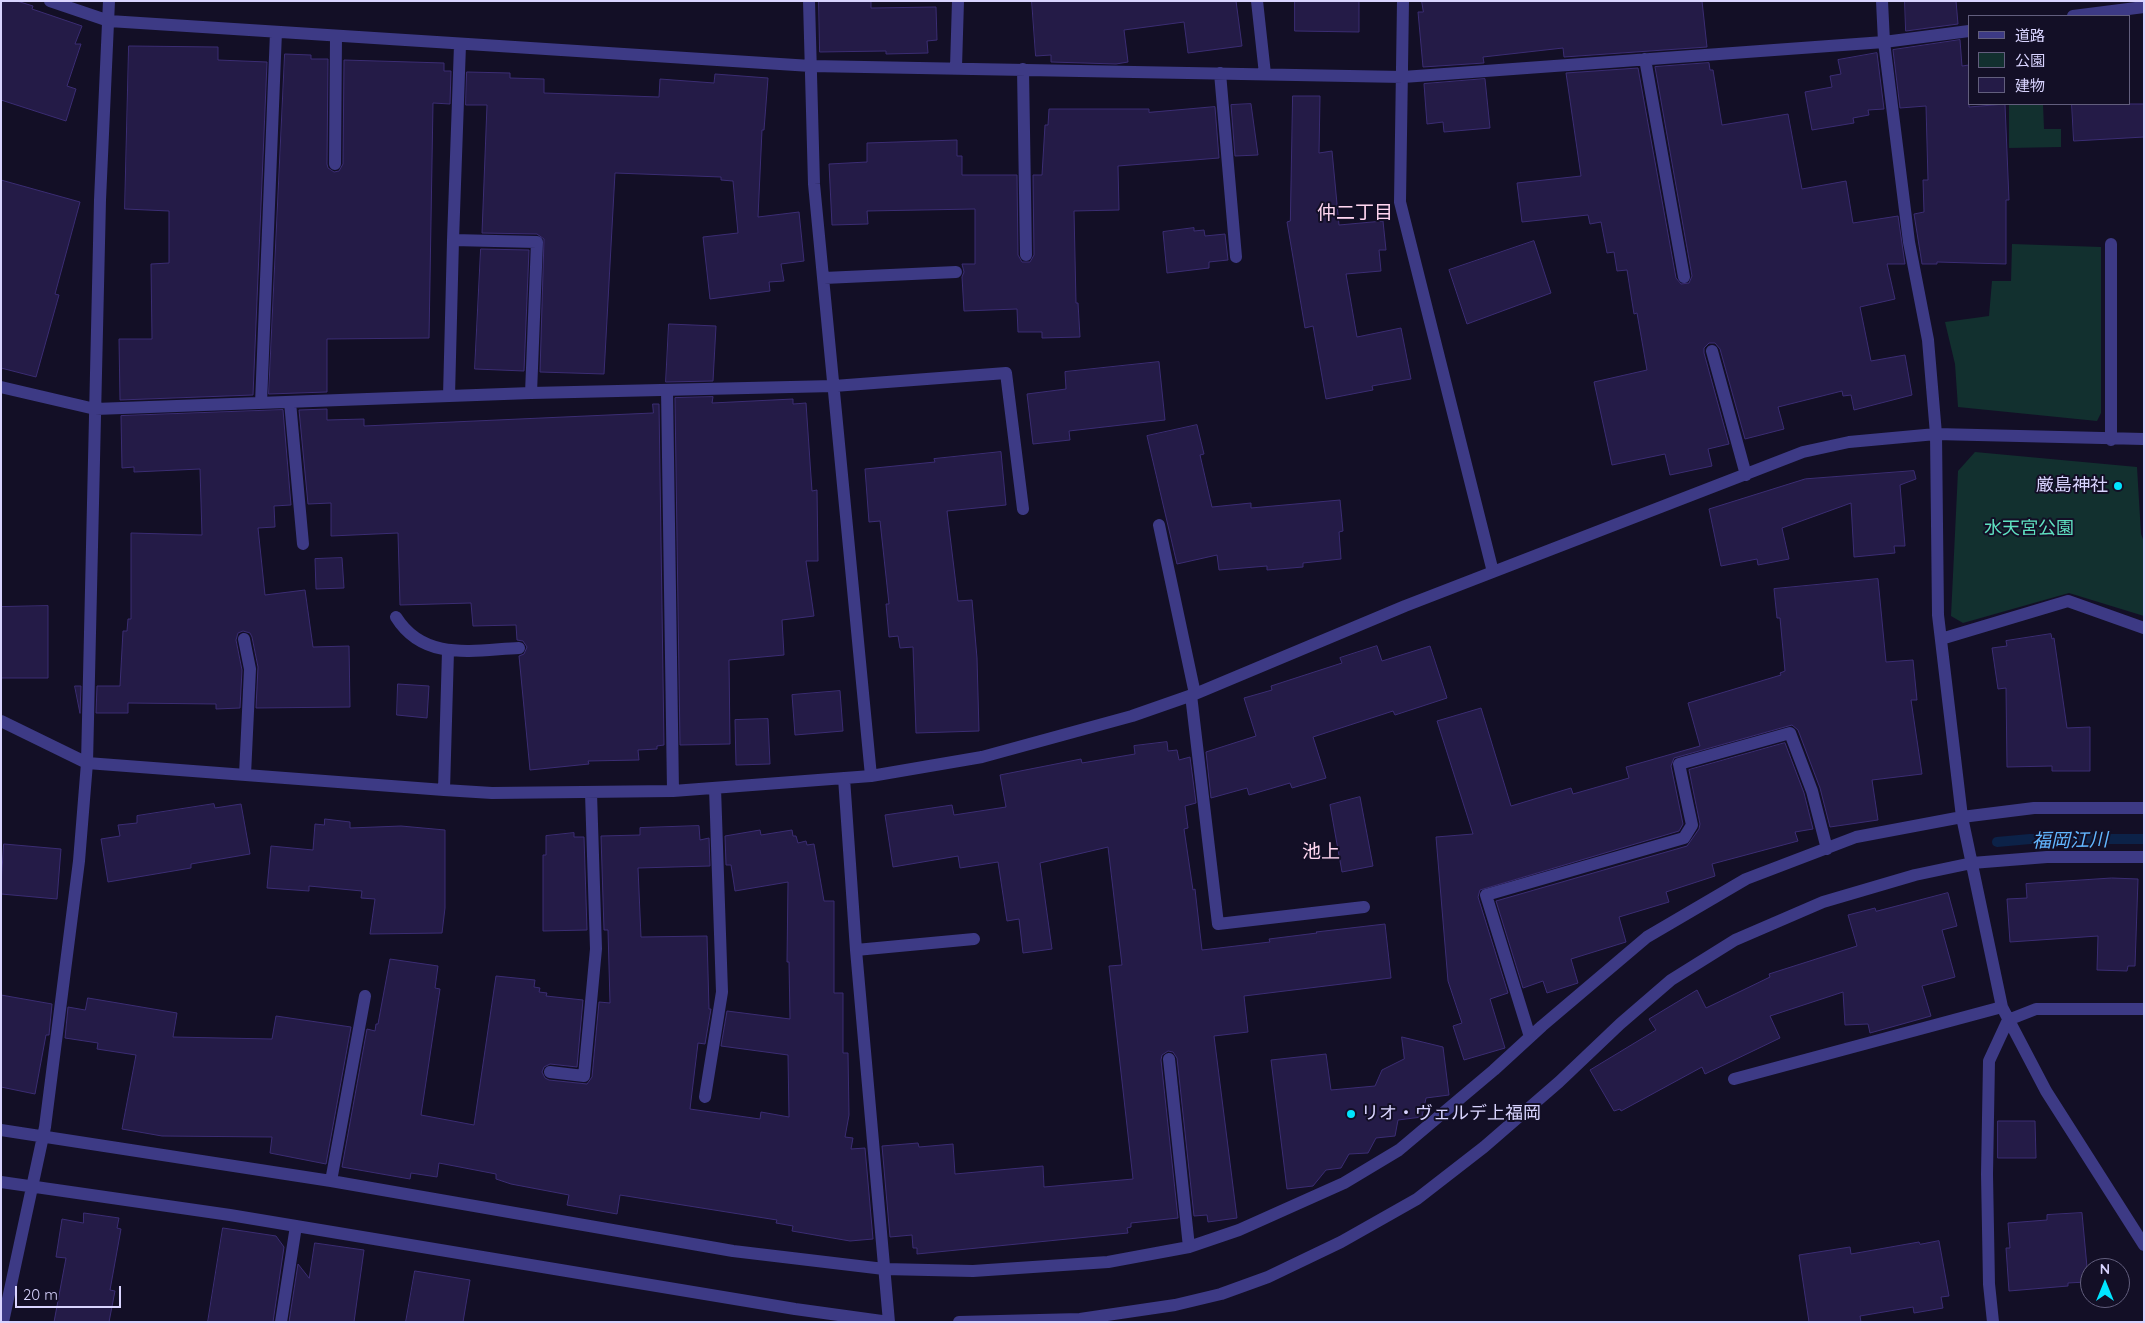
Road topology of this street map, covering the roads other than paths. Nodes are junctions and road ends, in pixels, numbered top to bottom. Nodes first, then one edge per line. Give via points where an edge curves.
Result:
1 (50, 1) edge
2 (109, 1) edge
3 (809, 1) edge
4 (958, 1) edge
5 (1257, 1) edge
6 (1404, 1) edge
7 (1882, 1) edge
8 (2144, 7) edge
9 (2082, 15) edge
10 (109, 21) junction
11 (1968, 30) edge
12 (276, 32) junction
13 (336, 37) junction
14 (1884, 42) junction
15 (460, 45) junction
16 (1645, 59) junction
17 (811, 66) junction
18 (956, 67) junction
19 (1023, 69) junction
20 (1220, 73) junction
21 (1265, 74) junction
22 (1403, 77) junction
23 (335, 164) dead end
24 (453, 240) junction
25 (2111, 244) dead end
26 (1026, 255) dead end
27 (1236, 257) dead end
28 (956, 272) dead end
29 (1684, 277) dead end
30 (824, 278) junction
31 (1712, 351) dead end
32 (834, 386) junction
33 (1, 387) edge
34 (667, 390) junction
35 (531, 393) junction
36 (449, 396) junction
37 (290, 402) junction
38 (261, 403) junction
39 (95, 409) junction
40 (1936, 434) junction
41 (2144, 439) edge
42 (2111, 440) junction
43 (1746, 475) junction
44 (1023, 509) dead end
45 (1159, 525) dead end
46 (303, 544) dead end
47 (1493, 572) junction
48 (396, 617) dead end
49 (2144, 628) edge
50 (244, 638) dead end
51 (1941, 638) junction
52 (519, 648) dead end
53 (448, 651) junction
54 (1193, 694) junction
55 (1, 721) edge
56 (87, 763) junction
57 (245, 775) junction
58 (871, 776) junction
59 (844, 778) junction
60 (715, 788) junction
61 (444, 790) junction
62 (673, 791) junction
63 (591, 793) junction
64 (2144, 808) edge
65 (1962, 817) junction
66 (1827, 849) junction
67 (2144, 857) edge
68 (1972, 863) junction
69 (1364, 907) dead end
70 (974, 939) dead end
71 (856, 950) junction
72 (365, 996) dead end
73 (2002, 1007) junction
74 (2144, 1009) edge
75 (2008, 1020) junction
76 (1530, 1037) junction
77 (1169, 1059) dead end
78 (550, 1072) dead end
79 (1734, 1079) dead end
80 (705, 1097) dead end
81 (1, 1130) edge
82 (43, 1137) junction
83 (332, 1181) junction
84 (1, 1182) edge
85 (33, 1187) junction
86 (296, 1226) junction
87 (2144, 1245) edge
88 (1189, 1247) junction
89 (884, 1269) junction
90 (794, 1315) edge
91 (3, 1322) edge
92 (280, 1322) edge
93 (889, 1322) edge
94 (959, 1322) edge
95 (1992, 1322) edge

1 - 10 street
2 - 10 street
3 - 17 street
4 - 18 street
5 - 21 street
6 - 22 street
7 - 14 street
8 - 9 street
10 - 12 street
10 - 39 street via 100,200
11 - 14 street
12 - 13 street
12 - 38 street
13 - 15 street
13 - 23 street
14 - 16 street
14 - 40 street via 1909,242 1928,340
15 - 17 street
15 - 24 street
16 - 22 street
16 - 29 street
17 - 18 street
17 - 30 street via 814,184
18 - 19 street
19 - 20 street
19 - 26 street
20 - 21 street
20 - 27 street
21 - 22 street
22 - 47 street via 1400,202
24 - 35 street via 537,242
24 - 36 street
25 - 42 street
28 - 30 street
30 - 32 street
31 - 43 street
32 - 34 street
32 - 44 street via 1006,373
32 - 58 street
33 - 39 street
34 - 35 street
34 - 62 street
35 - 36 street
36 - 37 street
37 - 38 street
37 - 46 street
38 - 39 street
39 - 56 street
40 - 42 street
40 - 43 street via 1849,442 1803,452
40 - 51 street
41 - 42 street
43 - 47 street
45 - 54 street
47 - 54 street
48 - 53 street via 403,628 425,644
49 - 51 street via 2068,601
50 - 57 street via 250,669
51 - 65 street
52 - 53 street
53 - 61 street
54 - 58 street via 1132,716 982,757
54 - 69 street via 1218,924
55 - 56 street
56 - 57 street
56 - 82 street via 79,861
57 - 61 street
58 - 59 street
59 - 60 street
59 - 71 street
60 - 62 street
60 - 80 street via 722,992
61 - 63 street
62 - 63 street
63 - 78 street via 596,949 584,1076
64 - 65 street via 2034,808
65 - 66 street via 1856,837
65 - 68 street
66 - 76 street via 1746,879 1648,937
66 - 76 street via 1812,791 1790,732 1679,764 1692,825 1684,838 1486,895
67 - 68 street via 2047,857
68 - 73 street
68 - 94 street via 1915,875 1823,902 1736,940 1671,980 1484,1147 1416,1199 1342,1242 1268,1277 1221,1294 1175,1305 1090,1318
70 - 71 street
71 - 89 street
72 - 83 street
73 - 75 street
73 - 79 street
74 - 75 street via 2036,1009
75 - 87 street via 2046,1091
75 - 95 street via 1989,1061 1987,1174
76 - 88 street via 1457,1103 1391,1154 1335,1187 1239,1230
77 - 88 street
81 - 82 street
82 - 83 street
82 - 85 street
83 - 89 street via 733,1251
84 - 85 street
85 - 86 street
85 - 91 street
86 - 90 street
86 - 92 street
88 - 89 street via 1108,1262 973,1271
89 - 93 street
90 - 93 street

